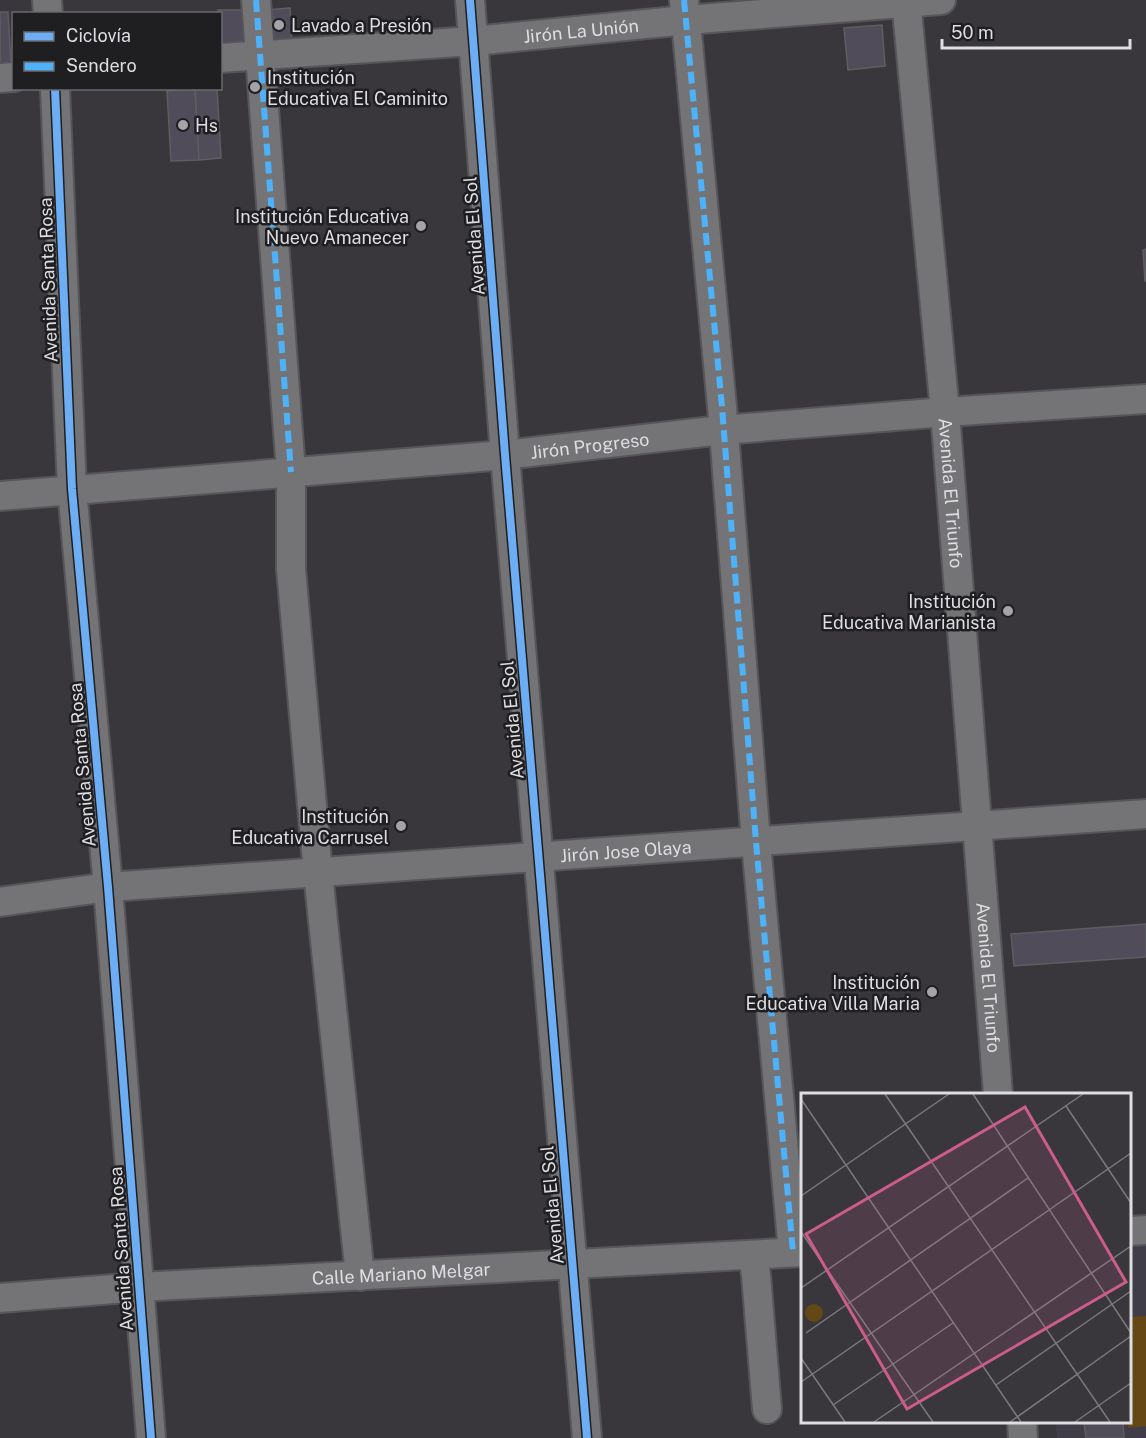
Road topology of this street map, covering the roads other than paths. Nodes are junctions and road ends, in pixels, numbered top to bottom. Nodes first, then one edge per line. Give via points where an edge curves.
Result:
1 (256, 0) edge
2 (470, 0) edge
3 (941, 0) edge
4 (906, 1) edge
5 (685, 10) edge
6 (474, 42) junction
7 (261, 54) junction
8 (222, 58) edge
9 (55, 90) edge
10 (1146, 399) edge
11 (945, 412) junction
12 (722, 430) junction
13 (505, 455) junction
14 (291, 472) junction
15 (72, 489) junction
16 (0, 496) edge
17 (1146, 814) edge
18 (976, 826) junction
19 (756, 842) junction
20 (538, 858) junction
21 (318, 873) junction
22 (108, 887) junction
23 (0, 902) edge
24 (998, 1093) edge
25 (1146, 1230) edge
26 (1131, 1232) edge
27 (797, 1252) edge
28 (753, 1255) junction
29 (572, 1265) junction
30 (360, 1276) junction
31 (139, 1287) junction
32 (0, 1298) edge
33 (767, 1409) dead end
34 (1022, 1423) edge
35 (151, 1438) edge
36 (587, 1438) edge
37 (1023, 1438) edge

1 - 7 street
2 - 6 street, Avenida El Sol
3 - 4 street, Jirón La Unión
4 - 5 street, Jirón La Unión
4 - 11 street, Avenida El Triunfo
5 - 6 street, Jirón La Unión
5 - 12 street
6 - 7 street, Jirón La Unión
6 - 13 street, Avenida El Sol
7 - 8 street, Jirón La Unión
7 - 14 street
9 - 15 street, Avenida Santa Rosa
10 - 11 street, Jirón Progreso
11 - 12 street, Jirón Progreso
11 - 18 street, Avenida El Triunfo
12 - 13 street, Jirón Progreso
12 - 19 street
13 - 14 street, Jirón Progreso
13 - 20 street, Avenida El Sol
14 - 15 street, Jirón Progreso
14 - 21 street via 291,569
15 - 16 street, Jirón Progreso
15 - 22 street, Avenida Santa Rosa
17 - 18 street, Jirón Jose Olaya
18 - 19 street, Jirón Jose Olaya
18 - 24 street, Avenida El Triunfo
19 - 20 street, Jirón Jose Olaya
19 - 27 street
20 - 21 street, Jirón Jose Olaya
20 - 29 street, Avenida El Sol
21 - 22 street, Jirón Jose Olaya
21 - 30 street
22 - 23 street, Jirón Jose Olaya
22 - 31 street, Avenida Santa Rosa
25 - 26 street
27 - 28 street, Calle Mariano Melgar
28 - 29 street, Calle Mariano Melgar
28 - 33 street
29 - 30 street, Calle Mariano Melgar
29 - 36 street, Avenida El Sol
30 - 31 street, Calle Mariano Melgar
31 - 32 street, Calle Mariano Melgar
31 - 35 street, Avenida Santa Rosa
34 - 37 street

